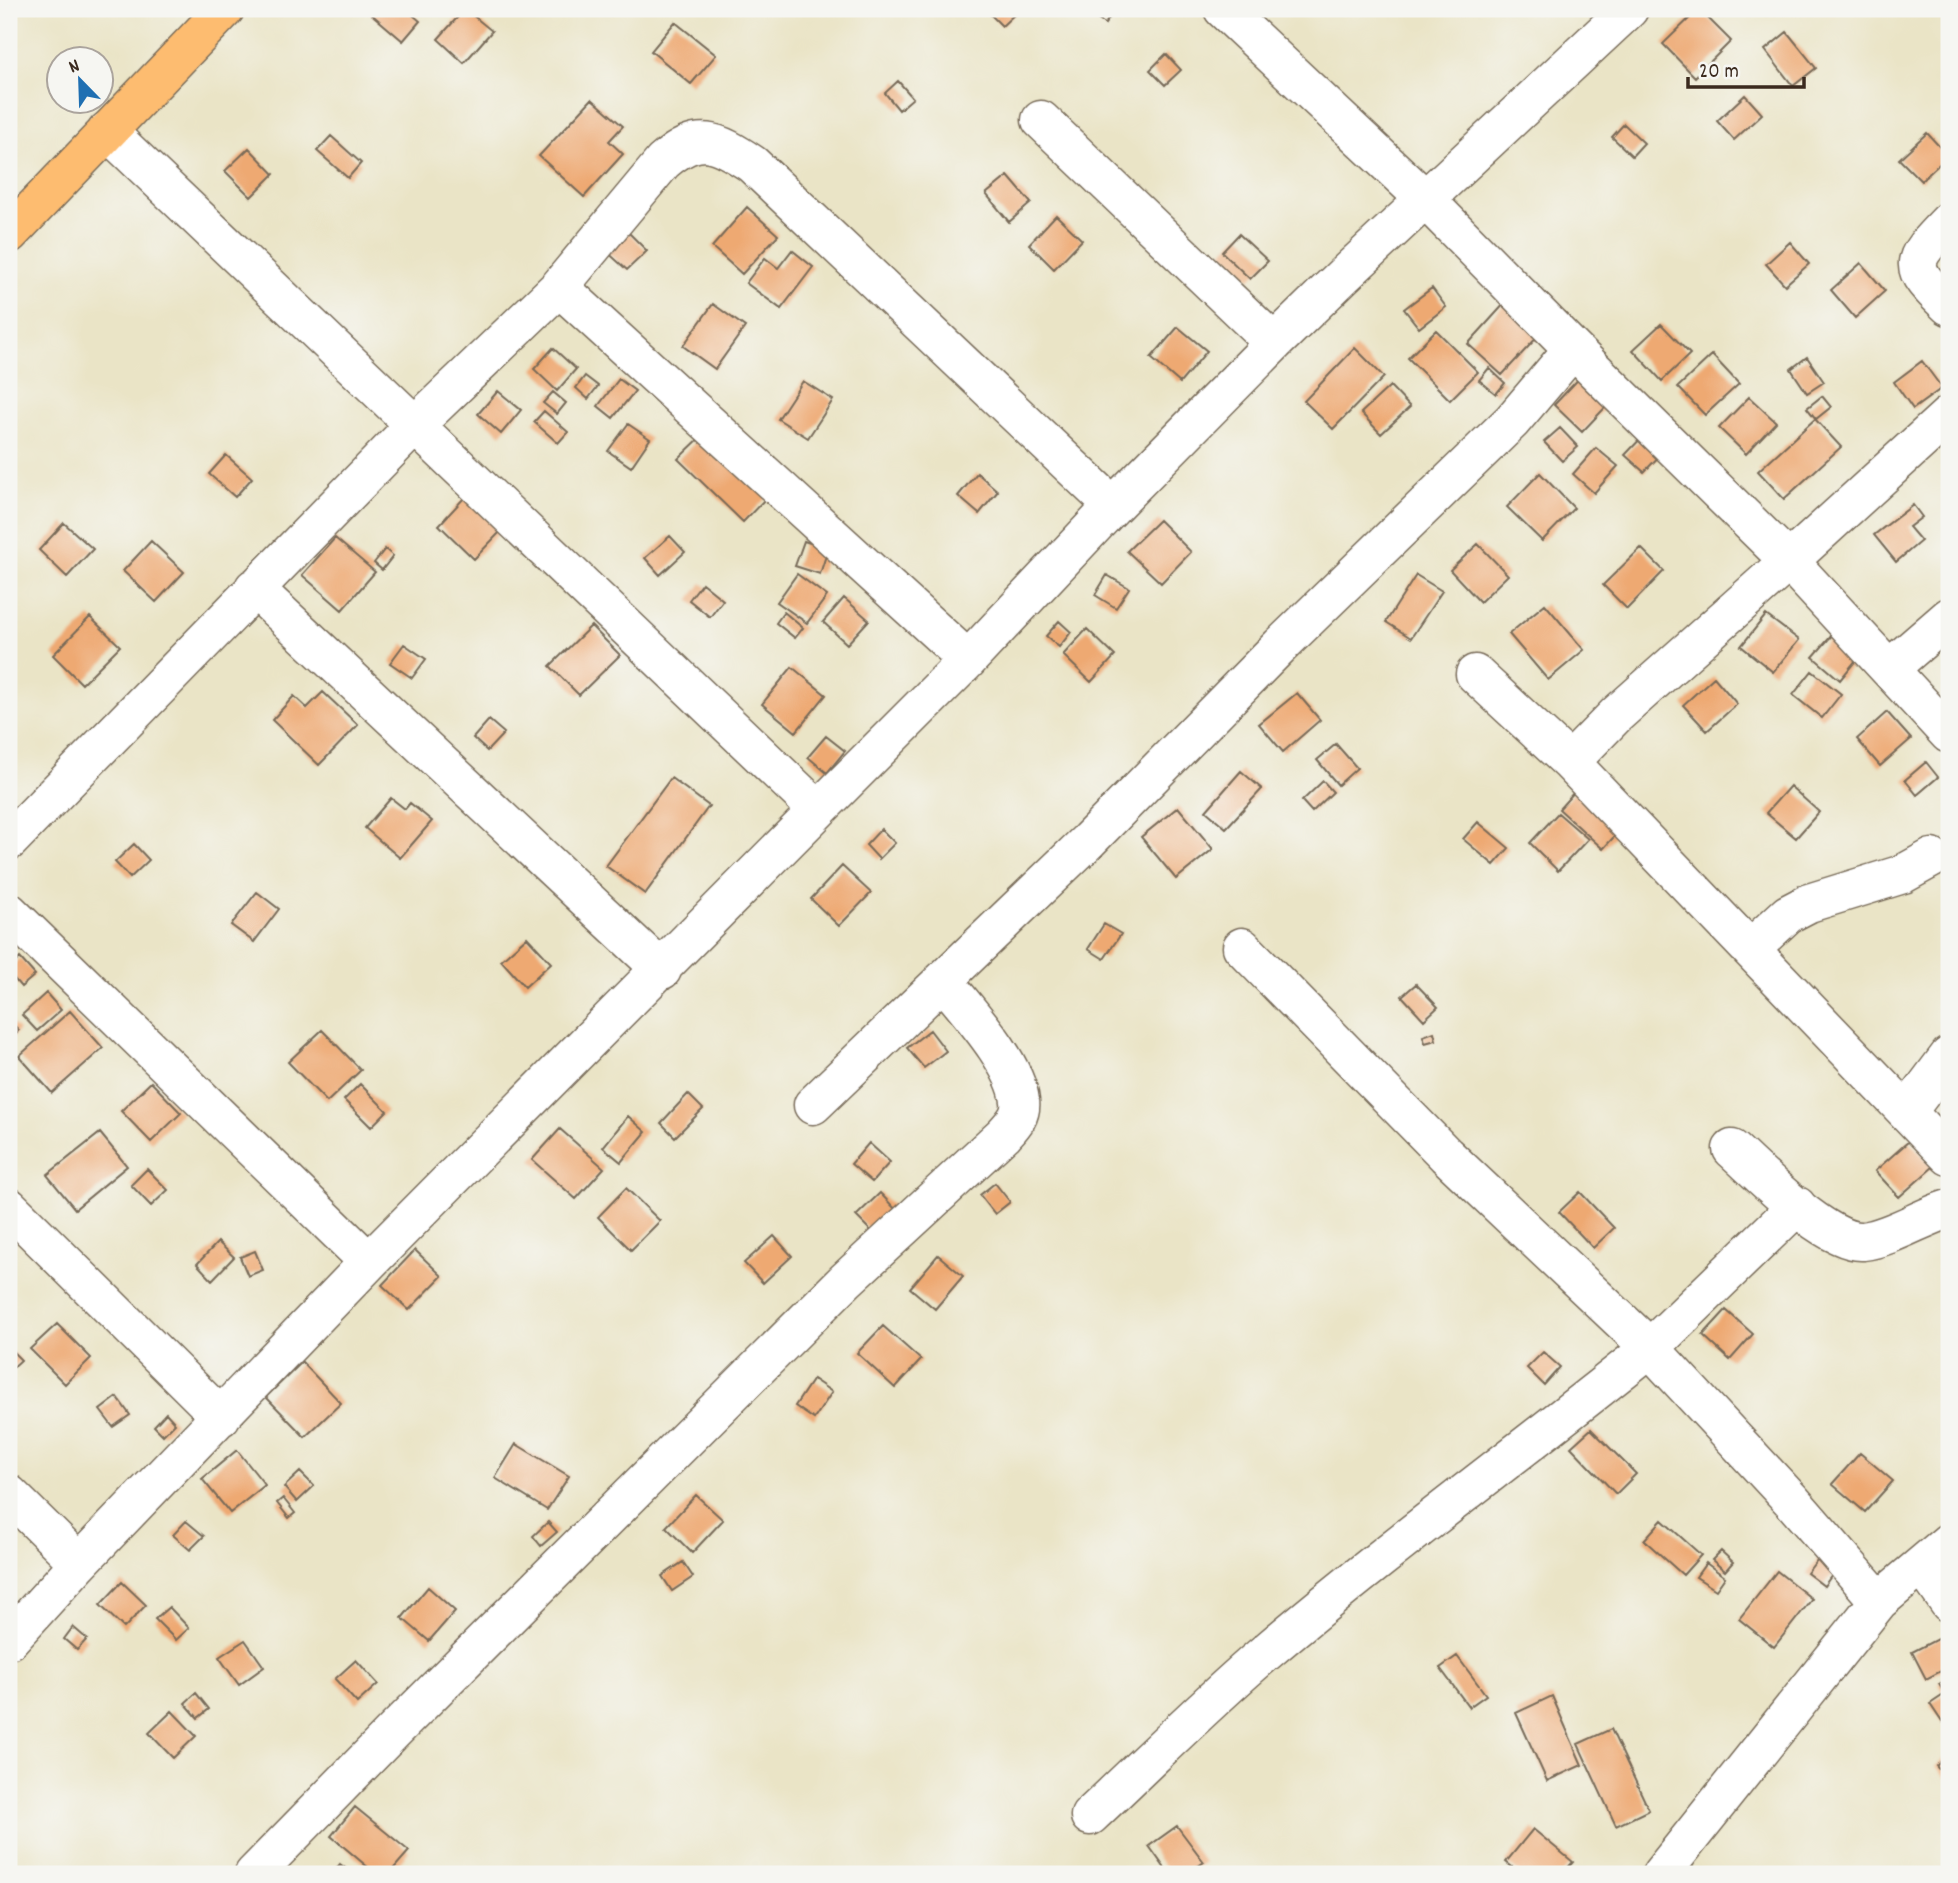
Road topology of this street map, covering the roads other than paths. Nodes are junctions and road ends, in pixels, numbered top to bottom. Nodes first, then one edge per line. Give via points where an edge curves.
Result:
1 (225, 9) edge
2 (1223, 9) edge
3 (1618, 12) edge
4 (1041, 120) dead end
5 (107, 131) junction
6 (1425, 199) junction
7 (1949, 221) edge
8 (9, 234) edge
9 (559, 287) junction
10 (1949, 306) edge
11 (1274, 343) junction
12 (1573, 349) junction
13 (1949, 415) edge
14 (414, 426) junction
15 (1113, 506) junction
16 (1789, 561) junction
17 (254, 588) junction
18 (1949, 617) edge
19 (968, 660) junction
20 (1889, 669) junction
21 (1475, 674) dead end
22 (1949, 734) edge
23 (1570, 762) junction
24 (818, 810) junction
25 (9, 841) edge
26 (1932, 858) dead end
27 (9, 912) edge
28 (1242, 947) dead end
29 (1750, 949) junction
30 (662, 970) junction
31 (943, 981) junction
32 (1949, 1056) edge
33 (813, 1105) dead end
34 (1907, 1112) junction
35 (1732, 1149) dead end
36 (1949, 1156) edge
37 (1797, 1206) junction
38 (9, 1207) edge
39 (1949, 1209) edge
40 (369, 1262) junction
41 (1650, 1348) junction
42 (221, 1417) junction
43 (9, 1494) edge
44 (1936, 1554) edge
45 (79, 1563) junction
46 (1879, 1601) junction
47 (1949, 1603) edge
48 (9, 1640) edge
49 (1090, 1816) dead end
50 (254, 1874) edge
51 (1661, 1874) edge

1 - 5 main road
2 - 6 street
3 - 6 street
4 - 11 street
5 - 8 main road
5 - 14 street
6 - 11 street
6 - 12 street
7 - 10 street via 1925,246 1917,267 1921,279
9 - 14 street
9 - 15 street via 677,150 693,141 731,150 752,164
9 - 19 street
11 - 15 street
12 - 16 street
12 - 31 street via 1512,421
13 - 16 street
14 - 17 street
14 - 24 street
15 - 19 street
16 - 20 street
16 - 23 street via 1665,669
17 - 25 street
17 - 30 street
18 - 20 street
19 - 24 street
20 - 22 street
21 - 23 street
23 - 29 street
24 - 30 street
26 - 29 street via 1903,874 1788,914
27 - 40 street
28 - 41 street via 1446,1155
29 - 34 street
30 - 40 street
31 - 33 street
31 - 50 street via 1009,1069 1021,1102 1017,1119 846,1280
32 - 34 street
34 - 36 street
35 - 37 street
37 - 39 street via 1842,1239 1855,1241
37 - 41 street
38 - 42 street
40 - 42 street
41 - 46 street
41 - 49 street via 1263,1655
42 - 45 street
43 - 45 street
44 - 46 street
44 - 47 street
45 - 48 street
46 - 51 street

